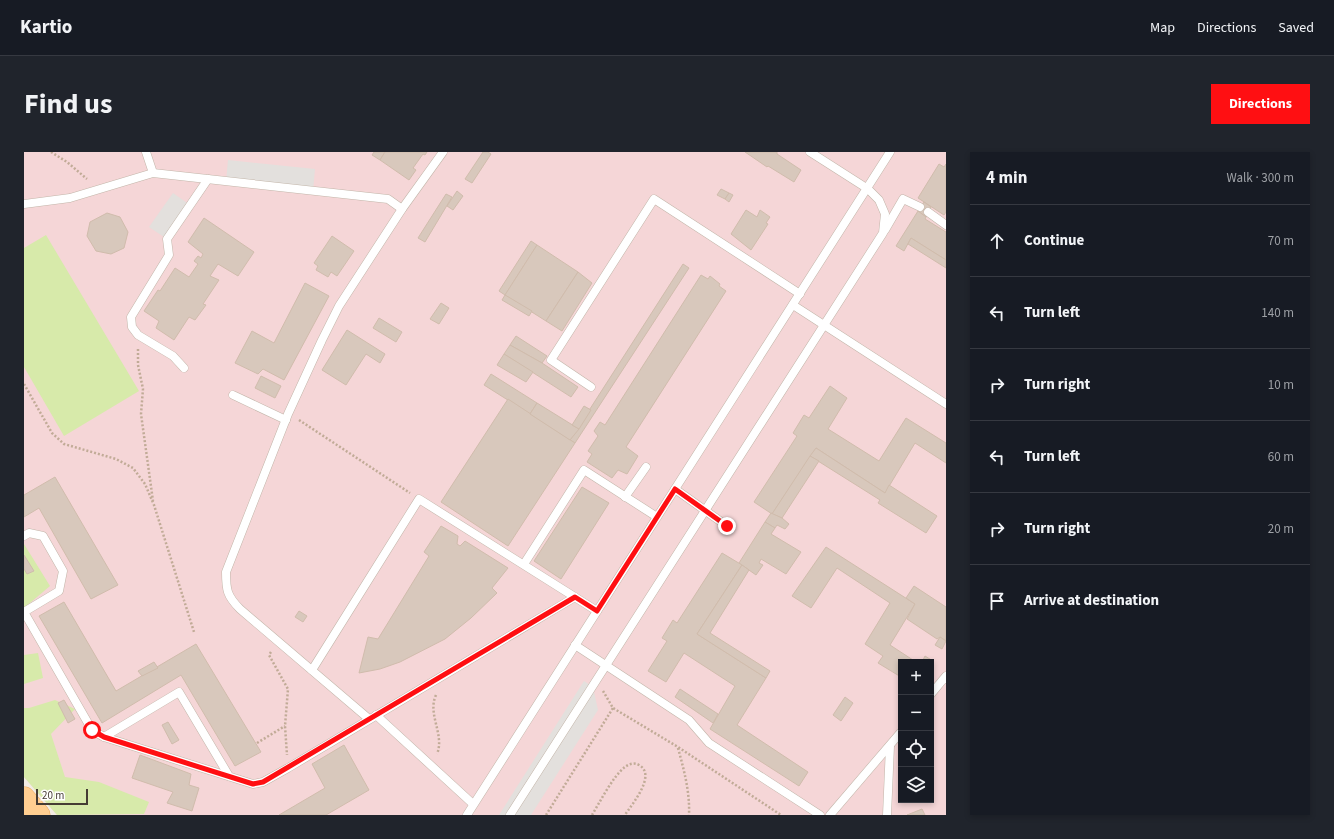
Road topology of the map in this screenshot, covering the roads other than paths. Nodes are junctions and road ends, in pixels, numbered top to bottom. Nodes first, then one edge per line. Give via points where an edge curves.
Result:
1 (146, 152) edge
2 (443, 152) edge
3 (810, 152) edge
4 (890, 152) edge
5 (153, 173) junction
6 (208, 179) junction
7 (868, 189) junction
8 (24, 204) edge
9 (920, 208) dead end
10 (402, 209) junction
11 (928, 212) dead end
12 (946, 224) edge
13 (883, 233) junction
14 (800, 294) junction
15 (793, 305) junction
16 (824, 325) junction
17 (184, 368) dead end
18 (591, 387) dead end
19 (233, 395) dead end
20 (946, 404) edge
21 (287, 417) junction
22 (646, 467) dead end
23 (675, 489) junction
24 (625, 497) junction
25 (706, 510) junction
26 (658, 517) junction
27 (727, 526) dead end
28 (24, 536) edge
29 (524, 564) junction
30 (575, 597) junction
31 (597, 611) junction
32 (24, 612) edge
33 (575, 645) junction
34 (606, 666) junction
35 (312, 670) junction
36 (946, 676) edge
37 (934, 690) edge
38 (373, 717) junction
39 (898, 736) edge
40 (104, 737) junction
41 (890, 746) junction
42 (229, 776) junction
43 (24, 798) edge
44 (474, 804) junction
45 (39, 815) edge
46 (467, 815) edge
47 (510, 815) edge
48 (820, 815) edge
49 (830, 815) edge
50 (887, 815) edge

1 - 5 lane
2 - 10 lane
3 - 7 lane
4 - 7 lane
5 - 6 lane
5 - 8 lane via 70,198
6 - 10 lane via 388,199
6 - 17 lane via 167,240 169,255 131,317 132,327 138,335 173,356
7 - 13 lane via 879,200 885,214
7 - 14 lane
9 - 13 lane via 903,199
10 - 21 lane via 339,306
11 - 12 lane
13 - 16 lane
14 - 15 lane
14 - 18 lane via 654,199 551,360
15 - 16 lane
15 - 23 lane
16 - 20 lane
16 - 25 lane
19 - 21 lane
21 - 35 lane via 226,572 226,586 230,599
22 - 24 lane
23 - 25 lane
23 - 26 lane
24 - 26 lane
24 - 29 lane via 584,470
25 - 27 lane
25 - 34 lane
26 - 31 lane
28 - 32 lane via 43,536 63,571 58,591
29 - 30 lane
29 - 35 lane via 419,498
30 - 31 lane
30 - 38 lane
31 - 33 lane
32 - 40 lane via 92,730
33 - 34 lane
33 - 44 lane
34 - 47 lane
34 - 48 lane via 689,720 709,743
35 - 38 lane
36 - 37 lane
38 - 42 lane via 263,782 253,784
38 - 44 lane
39 - 41 lane
40 - 42 lane
40 - 42 lane via 179,692
41 - 49 lane
41 - 50 lane
43 - 45 main road
44 - 46 lane

